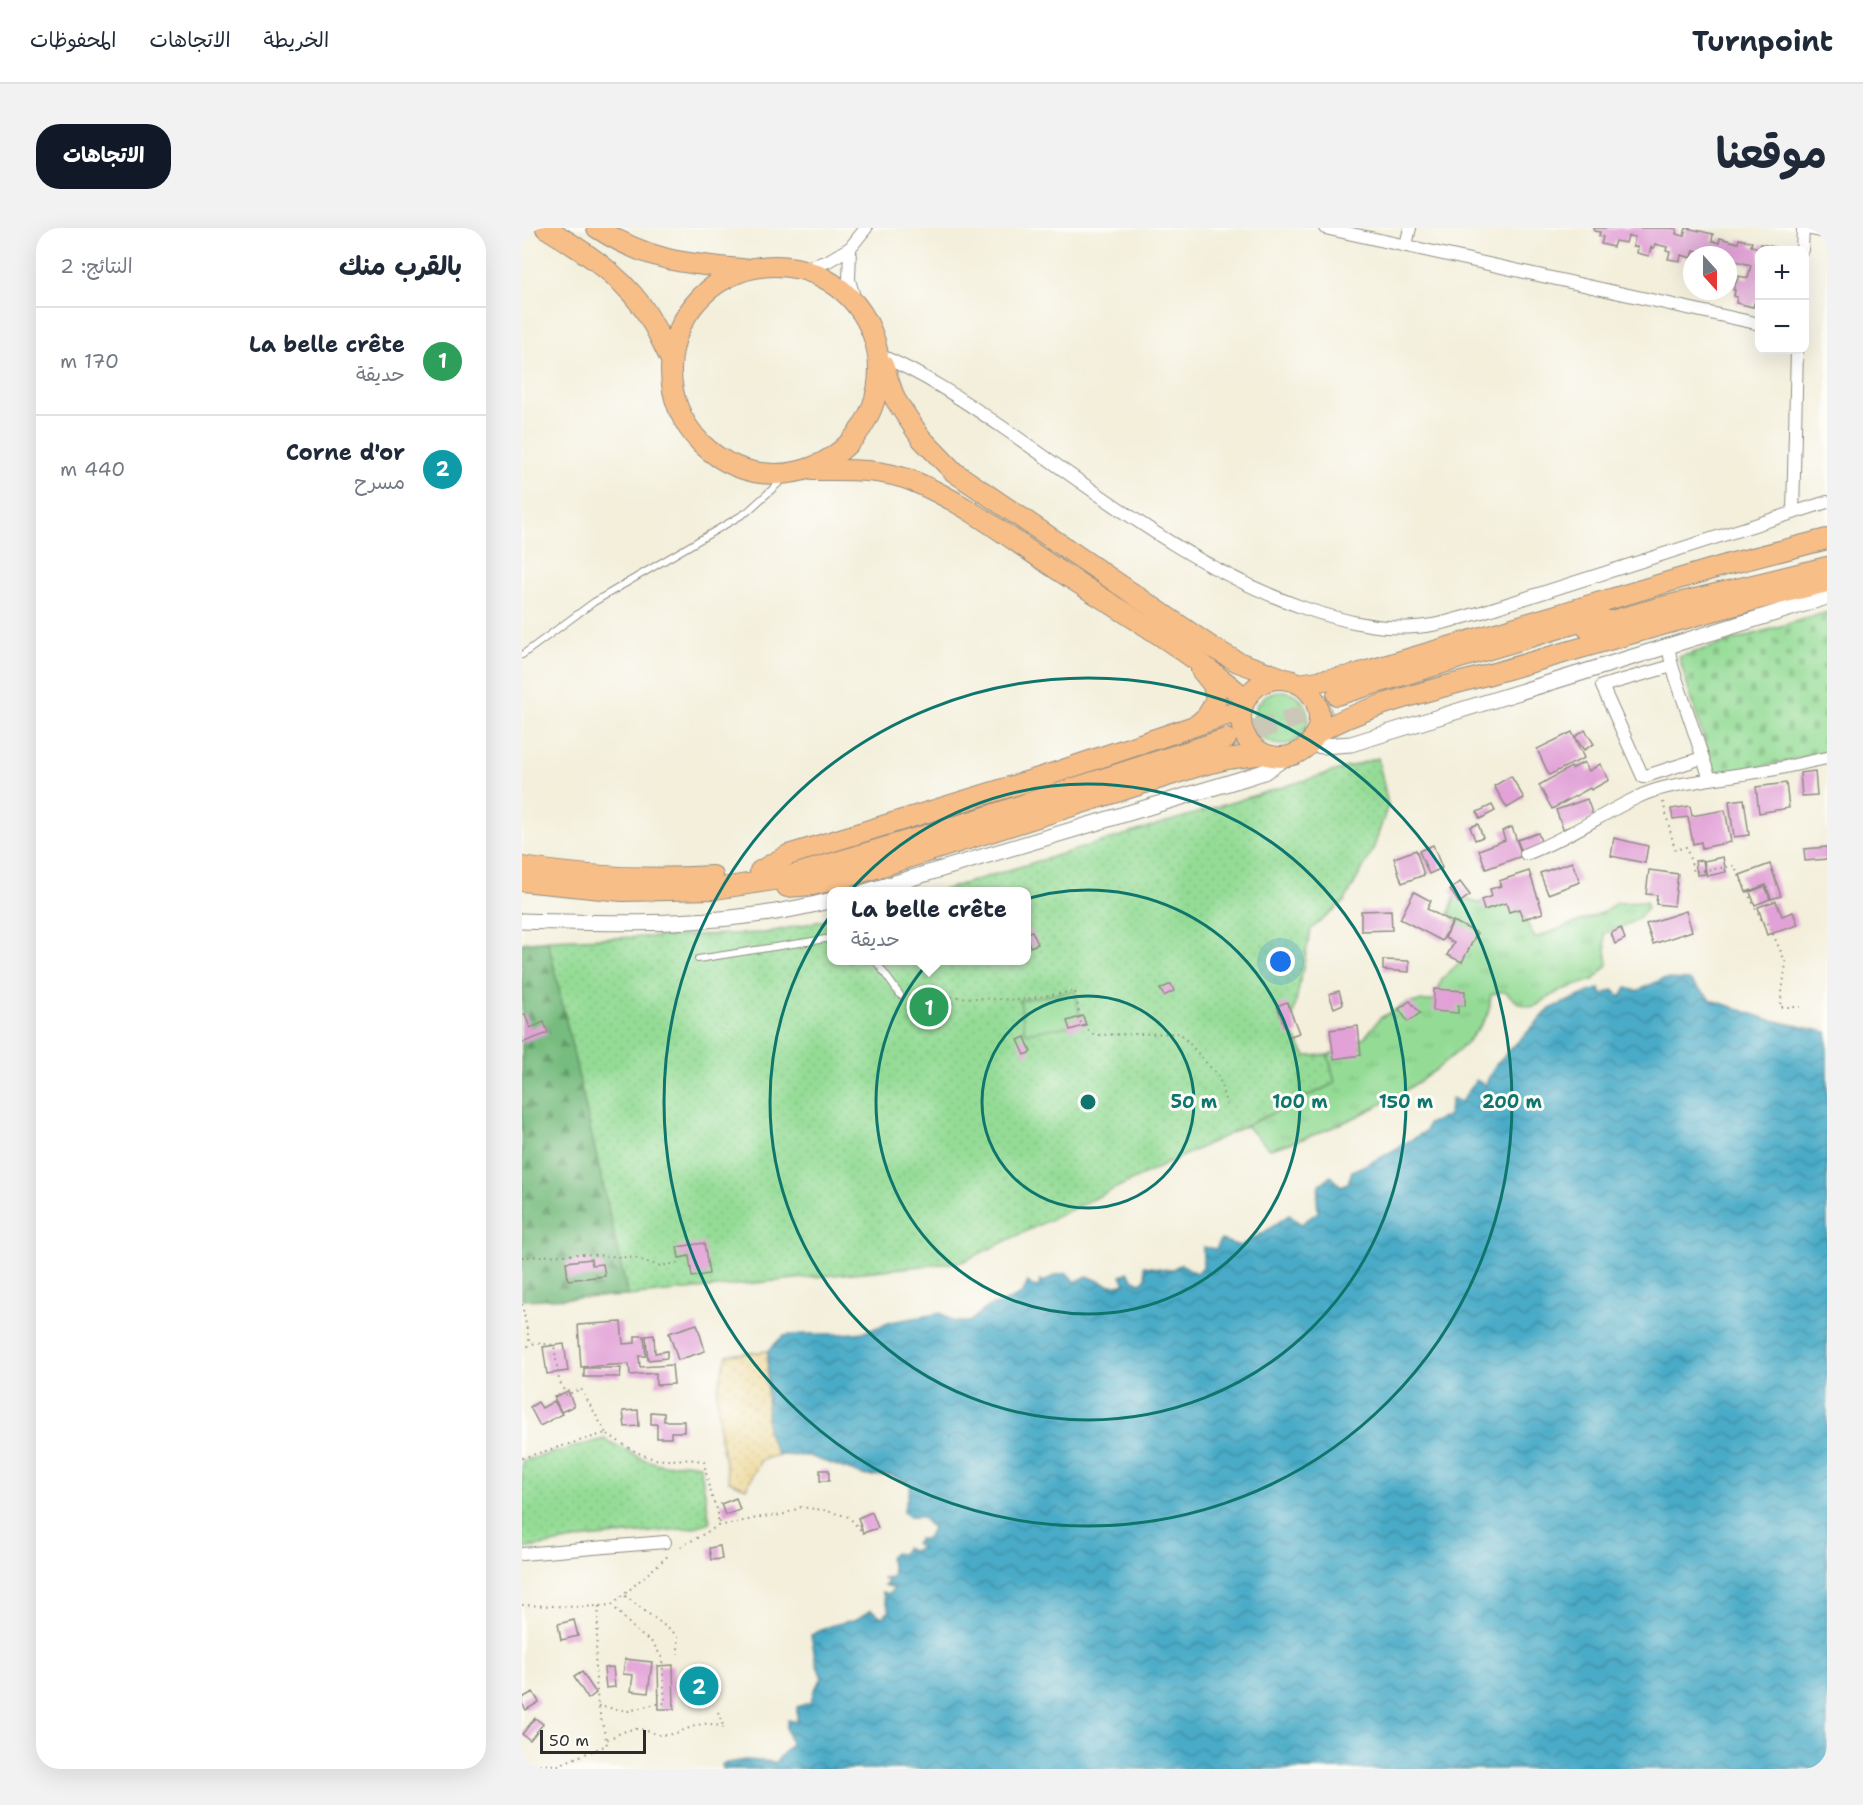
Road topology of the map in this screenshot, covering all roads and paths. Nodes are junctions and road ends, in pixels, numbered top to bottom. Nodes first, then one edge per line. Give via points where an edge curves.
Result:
1 (546, 228) edge
2 (597, 228) edge
3 (866, 228) edge
4 (1324, 228) edge
5 (1410, 228) edge
6 (1804, 228) edge
7 (1827, 232) edge
8 (1406, 245) junction
9 (1802, 246) edge
10 (850, 248) junction
11 (744, 269) junction
12 (804, 269) junction
13 (855, 300) junction
14 (1755, 323) edge
15 (1797, 354) edge
16 (879, 355) junction
17 (670, 358) junction
18 (796, 472) junction
19 (1827, 502) edge
20 (1793, 513) junction
21 (1827, 539) edge
22 (1827, 550) edge
23 (1827, 567) edge
24 (1827, 582) edge
25 (1827, 597) edge
26 (1668, 646) junction
27 (522, 655) edge
28 (1190, 657) junction
29 (1672, 666) junction
30 (1293, 682) junction
31 (1244, 704) junction
32 (1196, 726) junction
33 (1224, 735) tunnel mouth
34 (1312, 739) junction
35 (1264, 754) junction
36 (1288, 756) junction
37 (1702, 758) junction
38 (1827, 758) edge
39 (1710, 779) junction
40 (1660, 789) junction
41 (1526, 854) dead end
42 (522, 867) edge
43 (544, 870) junction
44 (522, 872) edge
45 (756, 878) junction
46 (522, 881) edge
47 (878, 887) edge
48 (827, 901) edge
49 (522, 921) edge
50 (827, 939) edge
51 (698, 959) dead end
52 (879, 965) edge
53 (900, 995) joint
54 (1800, 1007) dead end
55 (1227, 1107) dead end
56 (522, 1257) edge
57 (679, 1263) dead end
58 (522, 1304) edge
59 (530, 1346) junction
60 (522, 1349) edge
61 (606, 1433) junction
62 (522, 1458) edge
63 (718, 1522) junction
64 (863, 1533) dead end
65 (665, 1542) dead end
66 (522, 1554) edge
67 (625, 1596) junction
68 (522, 1605) edge
69 (612, 1605) junction
70 (599, 1606) junction
71 (678, 1654) dead end
72 (598, 1706) junction
73 (718, 1712) dead end
74 (606, 1740) junction
75 (522, 1767) edge

1 - 17 highway via 583,251 623,285 641,304
2 - 11 highway via 659,258
3 - 10 street
4 - 8 street
5 - 8 street
6 - 7 street
6 - 9 street
8 - 14 street
10 - 12 street
10 - 13 street via 849,280
11 - 12 highway via 774,265
11 - 17 highway via 717,282 694,303 678,329
12 - 13 highway via 831,281
13 - 16 highway via 870,326
15 - 20 street
16 - 18 highway via 879,385 870,413 854,439 831,458
16 - 20 street via 903,365 970,406 1173,544 1230,578 1351,623 1415,627 1441,623
16 - 30 highway via 895,399 921,438 954,472 1213,648 1238,662
17 - 18 highway via 671,390 682,420 701,446 727,464 758,473
18 - 27 lane via 747,512 594,602
18 - 28 highway via 856,470 914,481 953,501
19 - 20 street
21 - 30 highway via 1729,564 1350,676
22 - 23 highway via 1701,583 1339,699 1662,607
24 - 34 highway via 1732,605 1396,702 1333,724
25 - 26 street
26 - 29 street
26 - 34 street via 1351,744 1330,746
28 - 31 highway
28 - 32 highway via 1213,685 1215,694 1214,707
29 - 37 street
29 - 37 street via 1602,686 1644,777
30 - 31 highway via 1264,683 1254,689
30 - 34 highway via 1315,700 1318,723
31 - 32 highway
31 - 35 highway via 1241,723 1245,736
32 - 45 highway via 788,855
33 - 45 highway
34 - 36 highway via 1299,752
35 - 36 highway
35 - 45 highway via 1199,766 831,881 792,887
36 - 47 street via 1245,778
37 - 39 street
38 - 39 street
39 - 40 street
40 - 41 street
40 - 54 path via 1675,850 1686,847 1694,872 1734,866 1763,923 1767,921 1786,963 1780,1007
42 - 43 highway
43 - 44 highway
43 - 45 highway via 655,878
45 - 46 highway via 715,889 622,891
48 - 49 street via 721,920
50 - 51 lane
52 - 53 lane
53 - 55 path via 1020,1000 1075,991 1080,1024 1094,1035 1180,1033 1219,1077
56 - 57 path via 584,1254 635,1258 659,1266
58 - 59 path
59 - 60 path
59 - 61 path via 554,1346 559,1380 566,1395 581,1389
61 - 62 path
61 - 63 path via 652,1458 704,1462
63 - 64 path via 726,1525 801,1508 849,1517
63 - 67 path via 718,1526 678,1548
65 - 66 street
67 - 69 path
67 - 71 path via 678,1636
68 - 70 path
69 - 70 path
69 - 72 path via 636,1632 653,1643 662,1658 665,1703 629,1711
70 - 72 path via 595,1666
72 - 74 path
73 - 74 path via 724,1728 701,1723 666,1735 637,1729
74 - 75 path via 607,1745 558,1765

